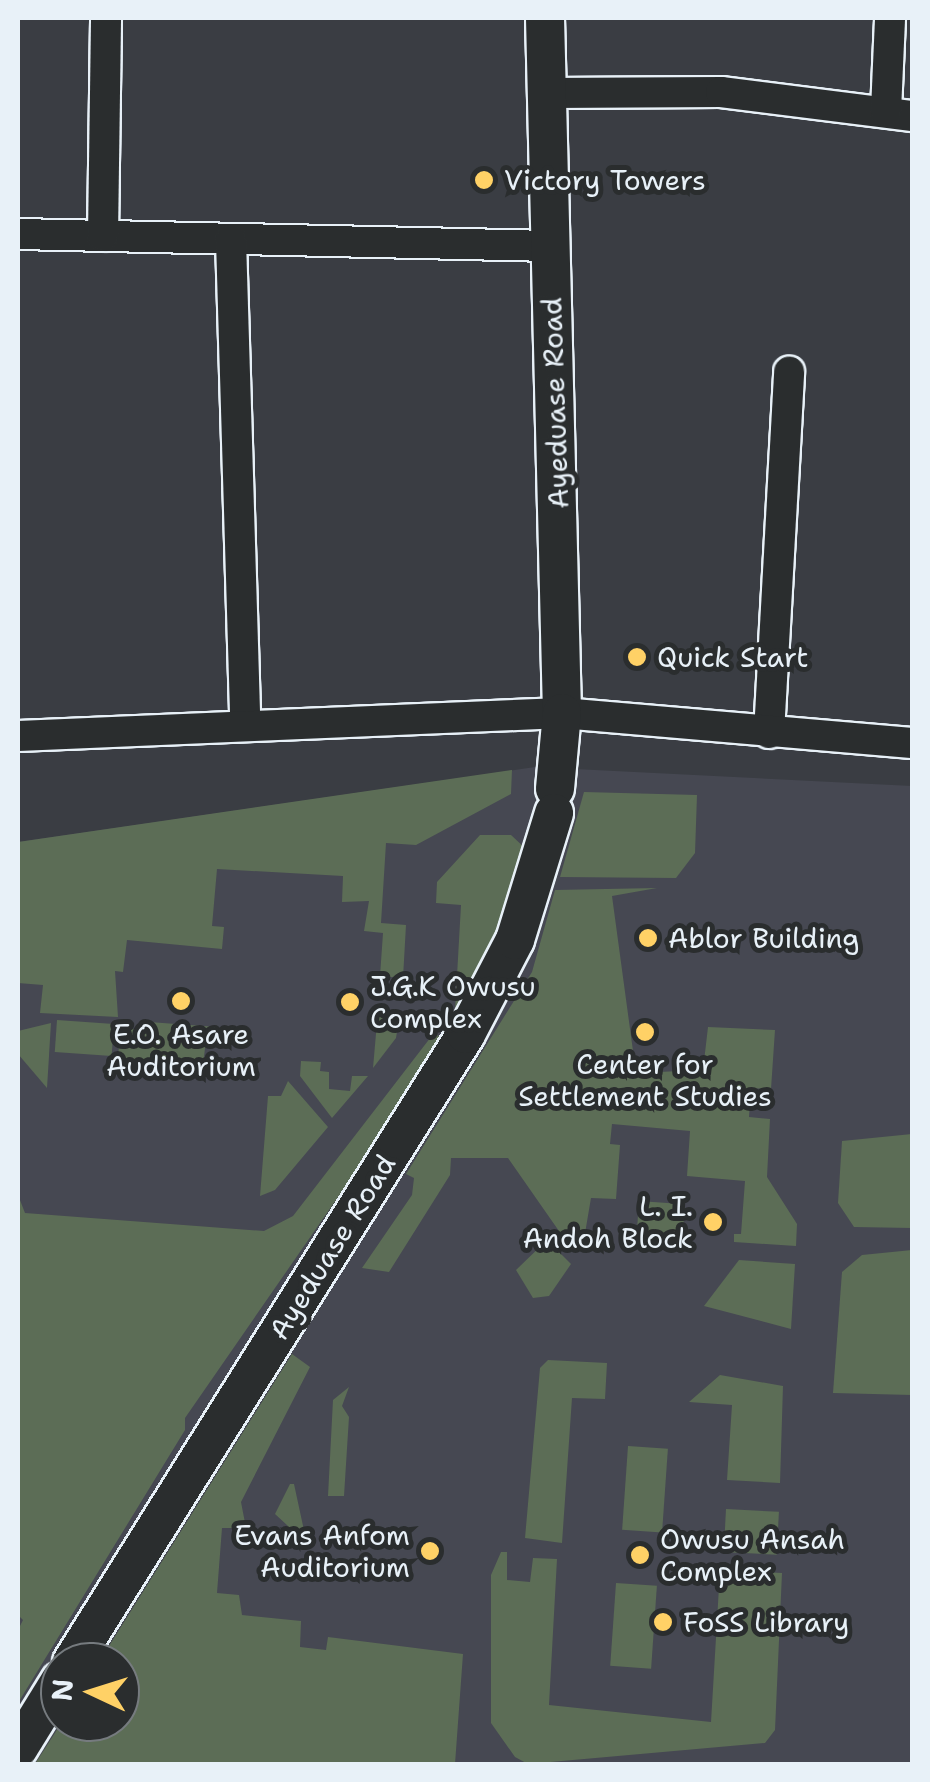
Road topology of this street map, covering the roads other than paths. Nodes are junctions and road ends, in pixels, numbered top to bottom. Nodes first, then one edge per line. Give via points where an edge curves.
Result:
1 (106, 18) edge
2 (545, 18) edge
3 (890, 18) edge
4 (549, 93) junction
5 (899, 113) edge
6 (18, 234) edge
7 (103, 236) junction
8 (232, 240) junction
9 (550, 246) junction
10 (789, 372) dead end
11 (562, 713) junction
12 (245, 722) junction
13 (769, 733) junction
14 (18, 736) edge
15 (912, 743) edge
16 (85, 1642) edge
17 (40, 1713) edge
18 (18, 1749) edge

1 - 7 street
2 - 4 street, Ayeduase Road
3 - 5 street
4 - 5 street via 721,92
4 - 9 street, Ayeduase Road
6 - 7 street
7 - 8 street
8 - 9 street
8 - 12 street
9 - 11 street, Ayeduase Road
10 - 13 street
11 - 12 street
11 - 13 street
11 - 16 street, Ayeduase Road via 554,801 515,940 466,1034
12 - 14 street
13 - 15 street
17 - 18 street

